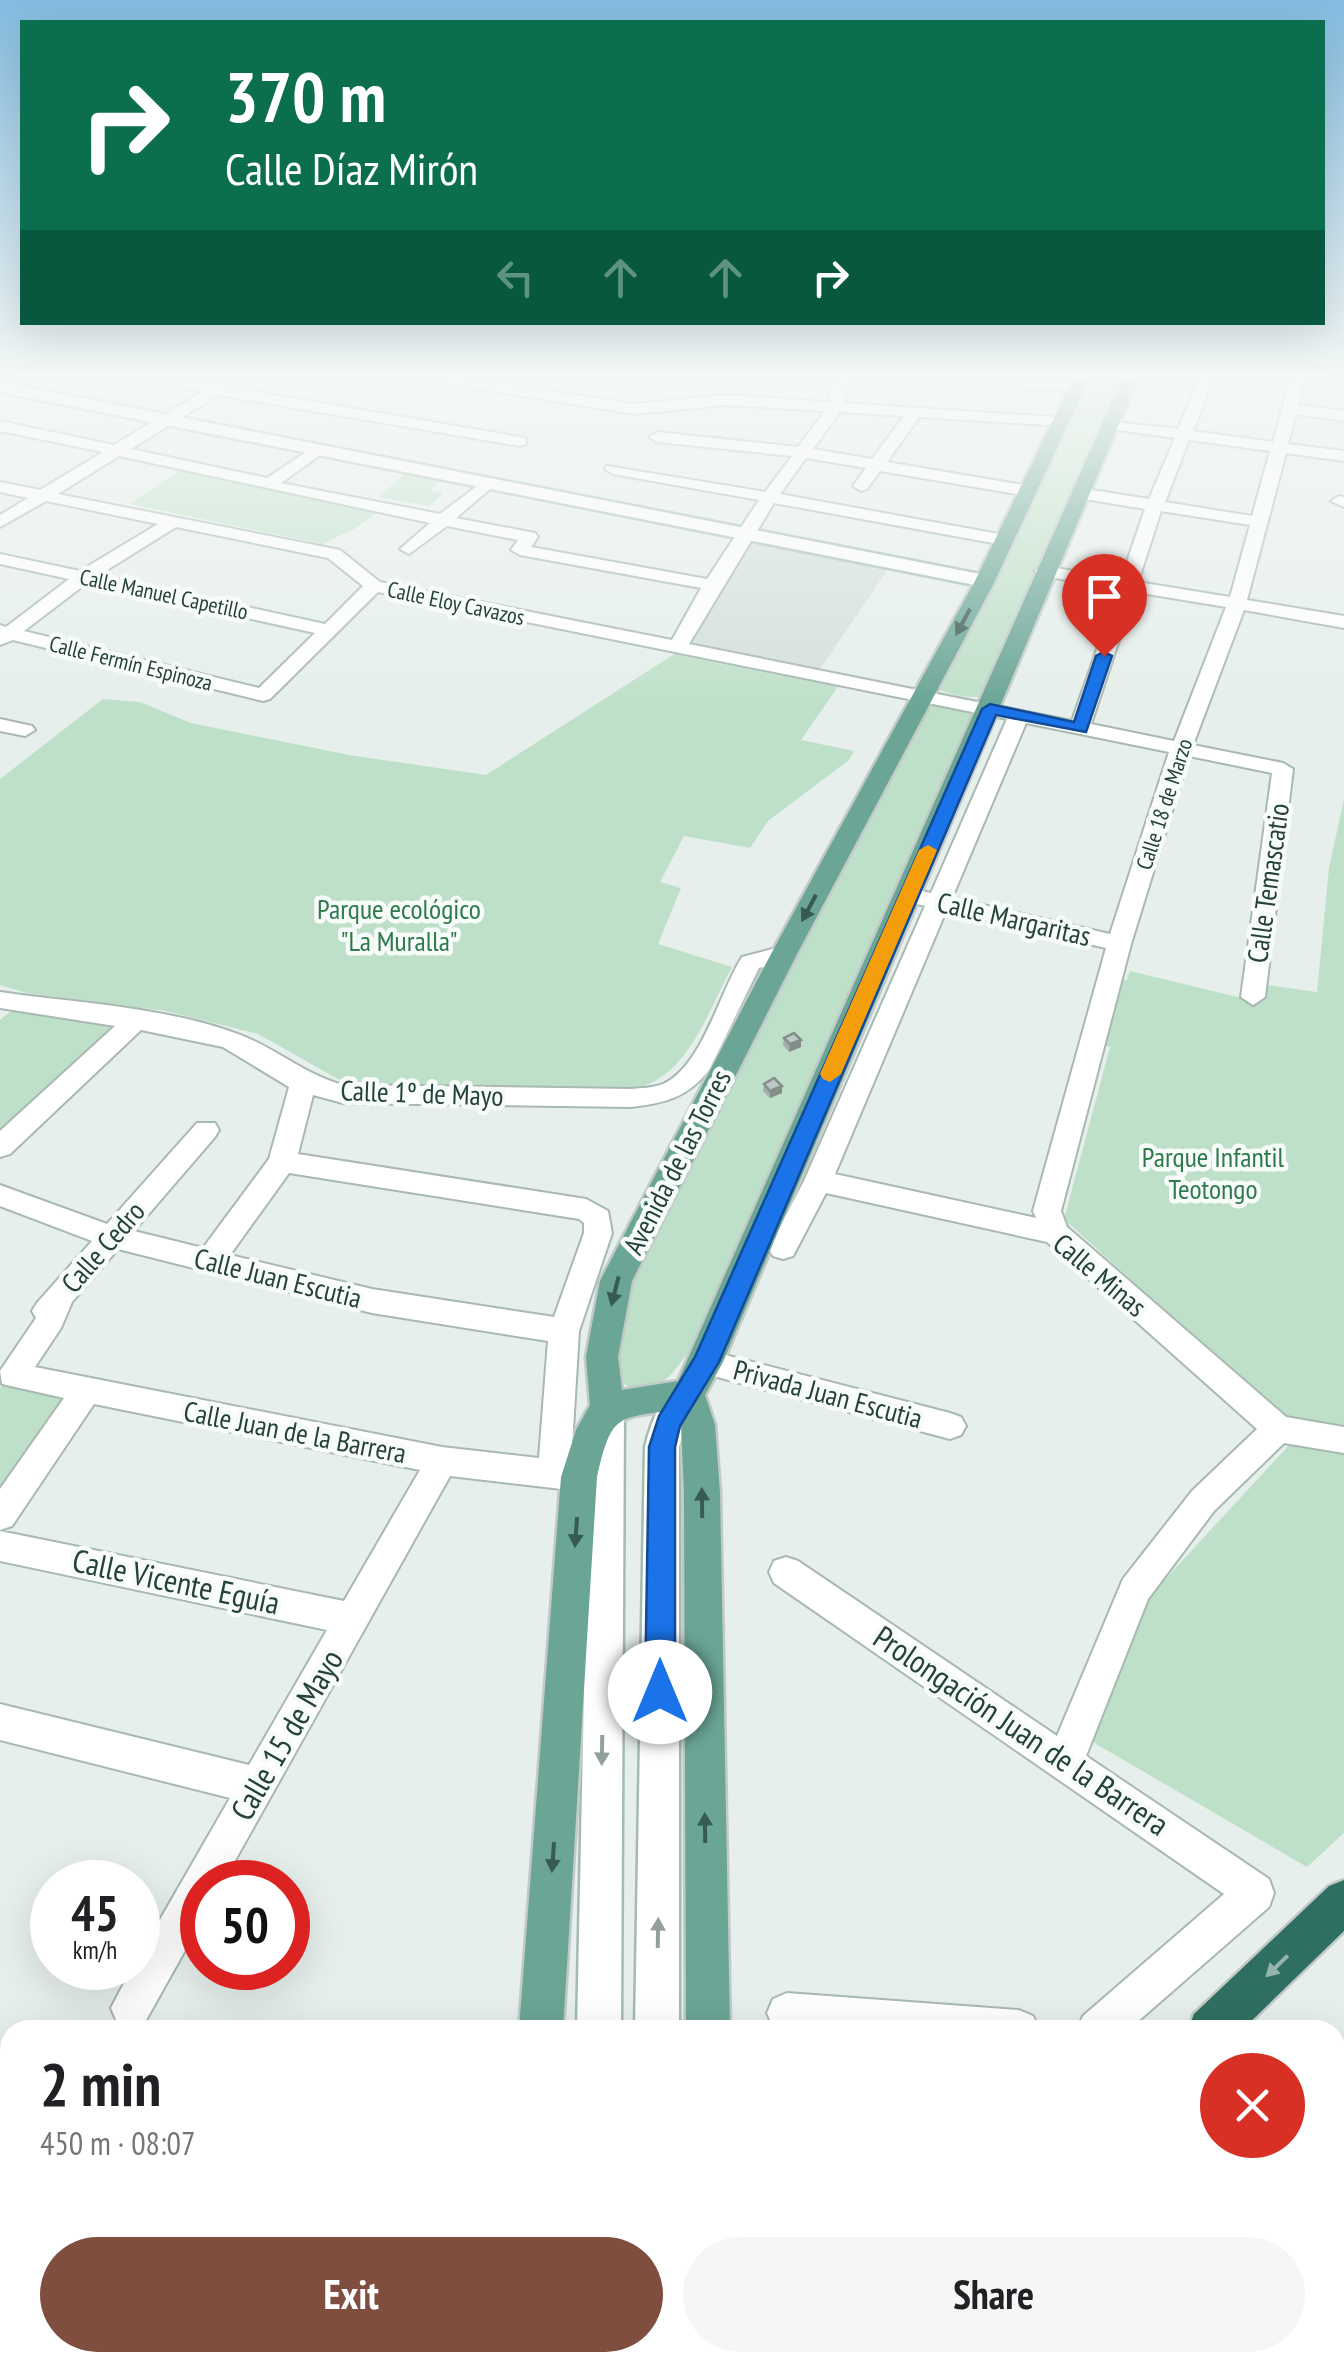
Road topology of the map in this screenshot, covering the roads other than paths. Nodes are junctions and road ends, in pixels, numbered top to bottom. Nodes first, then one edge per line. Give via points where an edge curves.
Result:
1 (7, 488) edge
2 (57, 488) edge
3 (280, 488) edge
4 (482, 488) edge
5 (499, 488) edge
6 (721, 488) edge
7 (776, 488) edge
8 (1009, 488) edge
9 (1030, 488) edge
10 (1081, 488) edge
11 (1162, 488) edge
12 (1269, 488) edge
13 (1028, 491) junction
14 (1079, 493) junction
15 (44, 496) junction
16 (770, 496) junction
17 (1155, 505) junction
18 (442, 520) junction
19 (174, 521) junction
20 (0, 522) edge
21 (1260, 522) junction
22 (746, 534) junction
23 (1004, 540) junction
24 (409, 549) dead end
25 (520, 550) junction
26 (0, 559) edge
27 (507, 566) dead end
28 (1044, 571) junction
29 (85, 576) junction
30 (985, 580) junction
31 (712, 585) junction
32 (1128, 585) junction
33 (374, 586) junction
34 (1237, 604) junction
35 (1344, 622) edge
36 (328, 630) junction
37 (4, 635) edge
38 (677, 648) junction
39 (924, 695) junction
40 (990, 709) junction
41 (1019, 715) junction
42 (0, 725) edge
43 (1080, 728) junction
44 (25, 730) dead end
45 (1181, 748) junction
46 (1283, 769) joint
47 (909, 895) junction
48 (941, 902) junction
49 (1120, 944) junction
50 (784, 954) junction
51 (1253, 997) dead end
52 (4, 1005) edge
53 (135, 1021) junction
54 (303, 1083) junction
55 (206, 1130) dead end
56 (0, 1148) edge
57 (282, 1162) junction
58 (818, 1182) junction
59 (0, 1195) edge
60 (1056, 1233) junction
61 (112, 1237) junction
62 (783, 1248) dead end
63 (209, 1262) junction
64 (564, 1331) junction
65 (6, 1370) edge
66 (697, 1378) junction
67 (88, 1390) junction
68 (606, 1407) junction
69 (950, 1426) dead end
70 (1278, 1430) junction
71 (1344, 1440) edge
72 (442, 1462) junction
73 (567, 1476) junction
74 (0, 1516) edge
75 (0, 1546) edge
76 (786, 1572) dead end
77 (353, 1618) junction
78 (0, 1722) edge
79 (1065, 1762) junction
80 (257, 1786) junction
81 (1344, 1901) edge
82 (131, 2008) dead end
83 (787, 2014) dead end
84 (541, 2020) edge
85 (598, 2020) edge
86 (657, 2020) edge
87 (708, 2020) edge
88 (874, 2020) edge
89 (1108, 2020) edge
90 (1220, 2020) edge

1 - 15 street, Calle Eloy Cavazos
2 - 15 street
3 - 18 street
4 - 18 street
5 - 22 street
6 - 16 street
7 - 16 street
8 - 13 street
9 - 13 main road, Avenida de las Torres
10 - 14 main road
11 - 17 street
12 - 21 street, Calle 18 de Marzo
13 - 23 main road, Avenida de las Torres
14 - 17 street
14 - 28 main road
15 - 19 street, Calle Eloy Cavazos
15 - 20 street
16 - 22 street
16 - 23 street
17 - 21 street
17 - 32 street
18 - 24 street
18 - 25 street via 529,537
19 - 29 street
19 - 33 street, Calle Eloy Cavazos via 334,554
21 - 34 street, Calle 18 de Marzo
22 - 30 street
22 - 31 street
23 - 30 main road, Avenida de las Torres
25 - 27 street
25 - 31 street
26 - 29 street, Calle Manuel Capetillo
28 - 32 street
28 - 40 main road
29 - 36 street, Calle Manuel Capetillo
29 - 37 street
30 -> 39 main road, Avenida de las Torres
31 - 38 street
32 - 34 street
32 - 43 street
33 - 36 street
33 - 38 street, Calle Eloy Cavazos
34 - 35 street
34 - 45 street, Calle 18 de Marzo
36 - 37 street, Calle Fermín Espinoza via 263,695
38 - 39 street, Calle Eloy Cavazos
39 - 40 street, Calle Eloy Cavazos
39 -> 50 main road, Avenida de las Torres
40 - 41 street, Calle Eloy Cavazos
40 - 47 main road
41 - 43 street, Calle Eloy Cavazos
41 - 48 street
42 - 44 street
43 - 45 street, Calle Eloy Cavazos
45 - 46 street, Calle Eloy Cavazos
45 - 49 street, Calle 18 de Marzo
46 - 51 street, Calle Temascatio
47 - 48 street, Calle Margaritas
47 - 66 main road
48 - 49 street, Calle Margaritas
48 - 58 street
49 - 60 street, Calle 18 de Marzo via 1047,1211
50 - 54 street, Calle 1º de Mayo via 750,962 695,1068 664,1094 360,1094
50 -> 68 main road, Avenida de las Torres via 616,1281 602,1357
52 - 53 street, Calle 1º de Mayo
53 - 54 street, Calle 1º de Mayo via 232,1041
53 - 56 street
54 - 57 street
55 - 61 street, Calle Cedro
57 - 63 street
57 - 64 street via 586,1210 598,1219 598,1233
58 - 60 street, Calle Minas
58 - 62 street
59 - 61 street, Calle Juan Escutia
60 - 70 street, Calle Minas
61 - 63 street, Calle Juan Escutia
61 - 65 street, Calle Cedro
63 - 64 street, Calle Juan Escutia via 372,1302
64 - 73 street
65 - 67 street, Calle Juan de la Barrera
66 - 68 main road
66 - 69 street, Privada Juan Escutia
86 -> 66 street via 662,1447 668,1424
87 -> 66 main road
67 - 72 street, Calle Juan de la Barrera
67 - 74 street
68 - 73 main road
68 -> 85 street, Avenida de las Torres
70 - 71 street
70 - 79 street via 1203,1501 1135,1590
72 - 73 street, Calle Juan de la Barrera
72 - 77 street, Calle 15 de Mayo
73 -> 84 main road
75 - 77 street, Calle Vicente Eguía
76 - 79 street, Prolongación Juan de la Barrera
77 - 80 street, Calle 15 de Mayo
78 - 80 street
79 - 89 street, Prolongación Juan de la Barrera via 1255,1892
80 - 82 street, Calle 15 de Mayo
81 -> 90 highway
83 - 88 street

